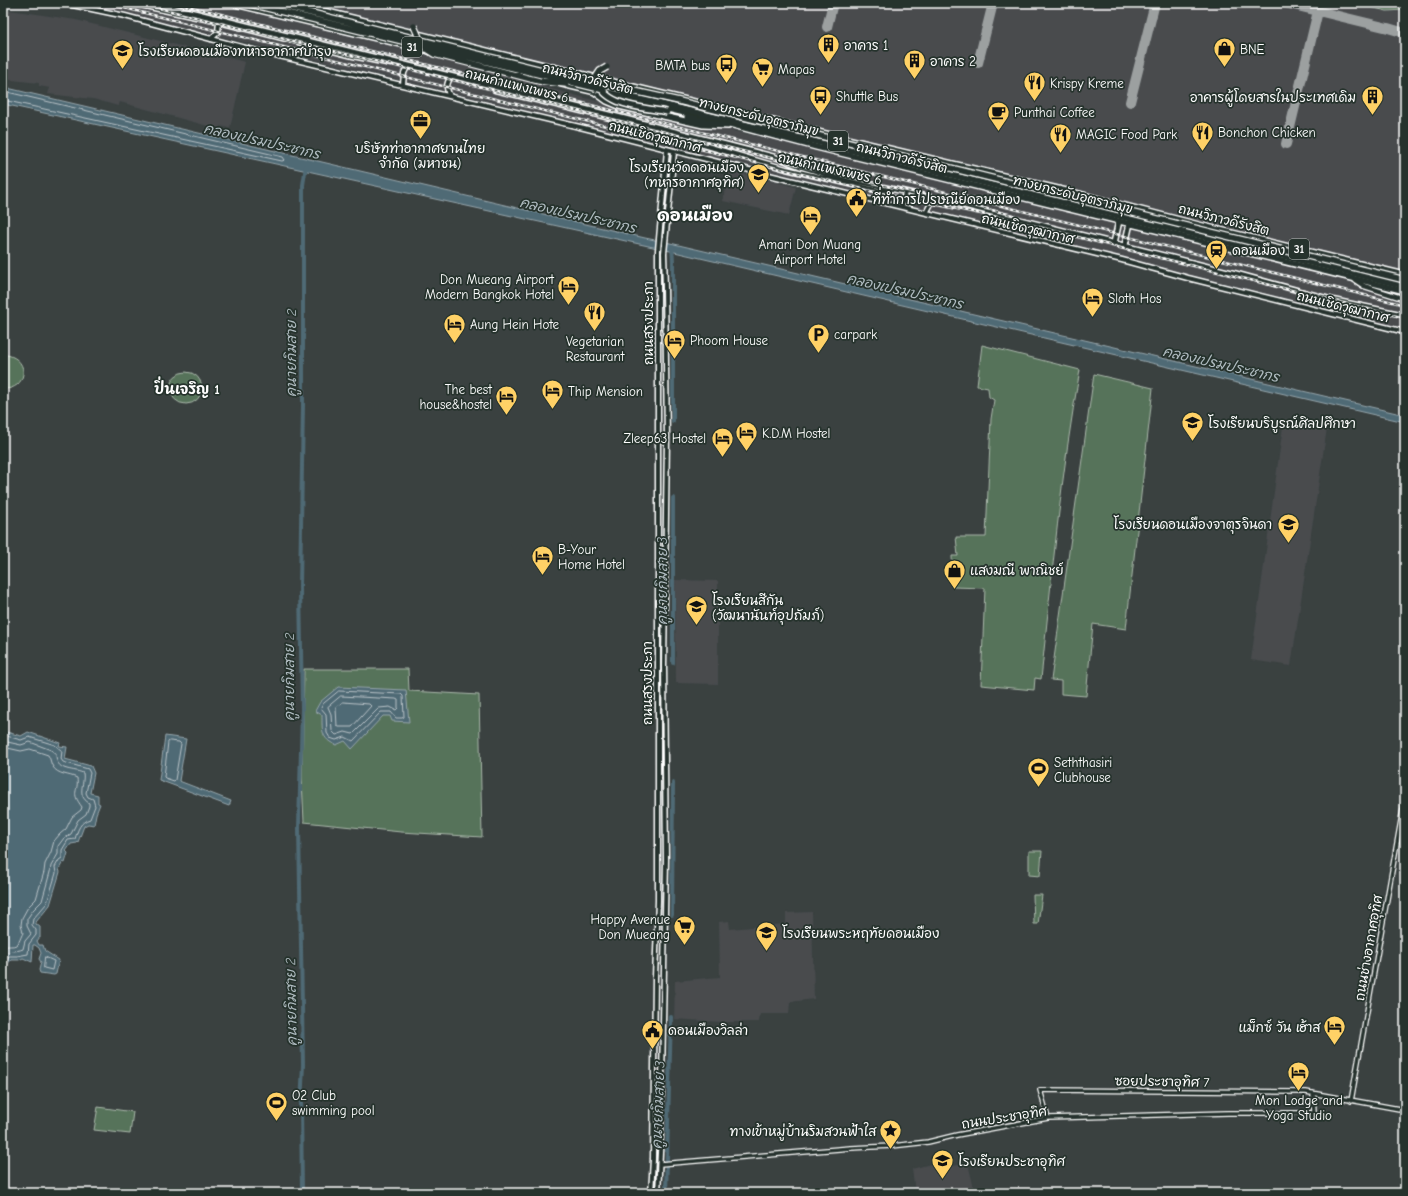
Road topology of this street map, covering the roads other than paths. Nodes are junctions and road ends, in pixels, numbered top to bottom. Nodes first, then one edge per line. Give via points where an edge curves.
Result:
1 (63, 3) edge
2 (131, 3) edge
3 (152, 3) edge
4 (231, 3) edge
5 (246, 3) edge
6 (271, 3) edge
7 (292, 3) edge
8 (219, 22) junction
9 (414, 26) dead end
10 (211, 38) junction
11 (407, 67) junction
12 (607, 67) dead end
13 (450, 78) junction
14 (403, 85) junction
15 (581, 85) junction
16 (593, 91) junction
17 (450, 96) junction
18 (623, 118) junction
19 (618, 120) junction
20 (729, 125) junction
21 (735, 126) junction
22 (667, 150) junction
23 (674, 152) junction
24 (897, 191) junction
25 (905, 192) junction
26 (934, 198) junction
27 (902, 207) junction
28 (926, 214) junction
29 (1119, 221) junction
30 (1130, 223) junction
31 (1114, 243) junction
32 (1125, 246) junction
33 (1405, 275) edge
34 (1354, 279) junction
35 (1405, 280) edge
36 (1405, 286) edge
37 (1405, 291) edge
38 (1405, 299) edge
39 (1405, 315) edge
40 (1405, 332) edge
41 (658, 552) junction
42 (666, 552) junction
43 (1405, 798) edge
44 (1313, 1093) junction
45 (1351, 1101) junction
46 (1405, 1110) edge
47 (1048, 1118) junction
48 (662, 1164) junction
49 (651, 1193) edge
50 (658, 1193) edge

1 - 10 main road, ถนนเชิดวุฒากาศ
2 - 8 main road, ถนนกำแพงเพชร 6
3 - 18 main road, ถนนกำแพงเพชร 6
4 - 16 highway, ถนนวิภาวดีรังสิต / 31
5 - 15 highway, ทางยกระดับอุตราภิมุข / 31, bridge
6 - 35 highway, ทางยกระดับอุตราภิมุข / 31, bridge
7 - 33 highway, ถนนวิภาวดีรังสิต / 31
8 - 10 main road via 218,32
8 - 11 main road, ถนนกำแพงเพชร 6
9 - 15 highway, bridge via 426,49 434,54 540,80
10 - 14 main road, ถนนเชิดวุฒากาศ
11 - 13 main road, ถนนกำแพงเพชร 6
11 - 14 main road
12 - 20 highway, bridge via 596,77 601,89 609,98 714,124
13 - 17 main road via 446,86
13 - 19 main road, ถนนกำแพงเพชร 6
14 - 17 main road, ถนนเชิดวุฒากาศ
15 - 36 highway, ทางยกระดับอุตราภิมุข / 31, bridge
16 - 20 highway, ถนนวิภาวดีรังสิต / 31
16 - 21 highway via 619,106 703,125
17 - 22 main road, ถนนเชิดวุฒากาศ
18 - 19 main road
18 - 24 main road, ถนนกำแพงเพชร 6 via 775,157 832,176
19 - 24 main road, ถนนกำแพงเพชร 6 via 786,169 880,191
20 - 21 highway, ถนนวิภาวดีรังสิต / 31
21 - 29 highway, ถนนวิภาวดีรังสิต / 31
22 - 23 main road, ถนนเชิดวุฒากาศ
22 - 41 main road, ถนนสรงประภา via 658,250
23 - 27 main road, ถนนเชิดวุฒากาศ
23 - 42 main road, ถนนสรงประภา via 664,253
24 - 25 main road, ถนนกำแพงเพชร 6
25 - 26 main road, ถนนกำแพงเพชร 6
25 - 27 main road
26 - 28 main road
26 - 31 main road, ถนนกำแพงเพชร 6
27 - 28 main road, ถนนเชิดวุฒากาศ
28 - 40 main road, ถนนเชิดวุฒากาศ via 1118,259
29 - 30 highway, ถนนวิภาวดีรังสิต / 31
29 - 31 highway
30 - 32 highway
30 - 34 highway, ถนนวิภาวดีรังสิต / 31
31 - 32 main road, ถนนกำแพงเพชร 6
32 - 39 main road, ถนนกำแพงเพชร 6 via 1333,300
34 - 37 highway, ถนนวิภาวดีรังสิต / 31
34 - 38 main road via 1364,286
41 - 42 main road
41 - 49 main road, ถนนสรงประภา via 658,901
42 - 48 main road, ถนนสรงประภา via 666,859
43 - 45 street, ถนนช่างอากาศอุทิศ
44 - 45 street
44 - 47 street, ถนนประชาอุทิศ via 1314,1113
44 - 47 street, ซอยประชาอุทิศ 7 via 1040,1090
45 - 46 street
47 - 48 street, ถนนประชาอุทิศ via 928,1142
48 - 50 main road, ถนนสรงประภา

